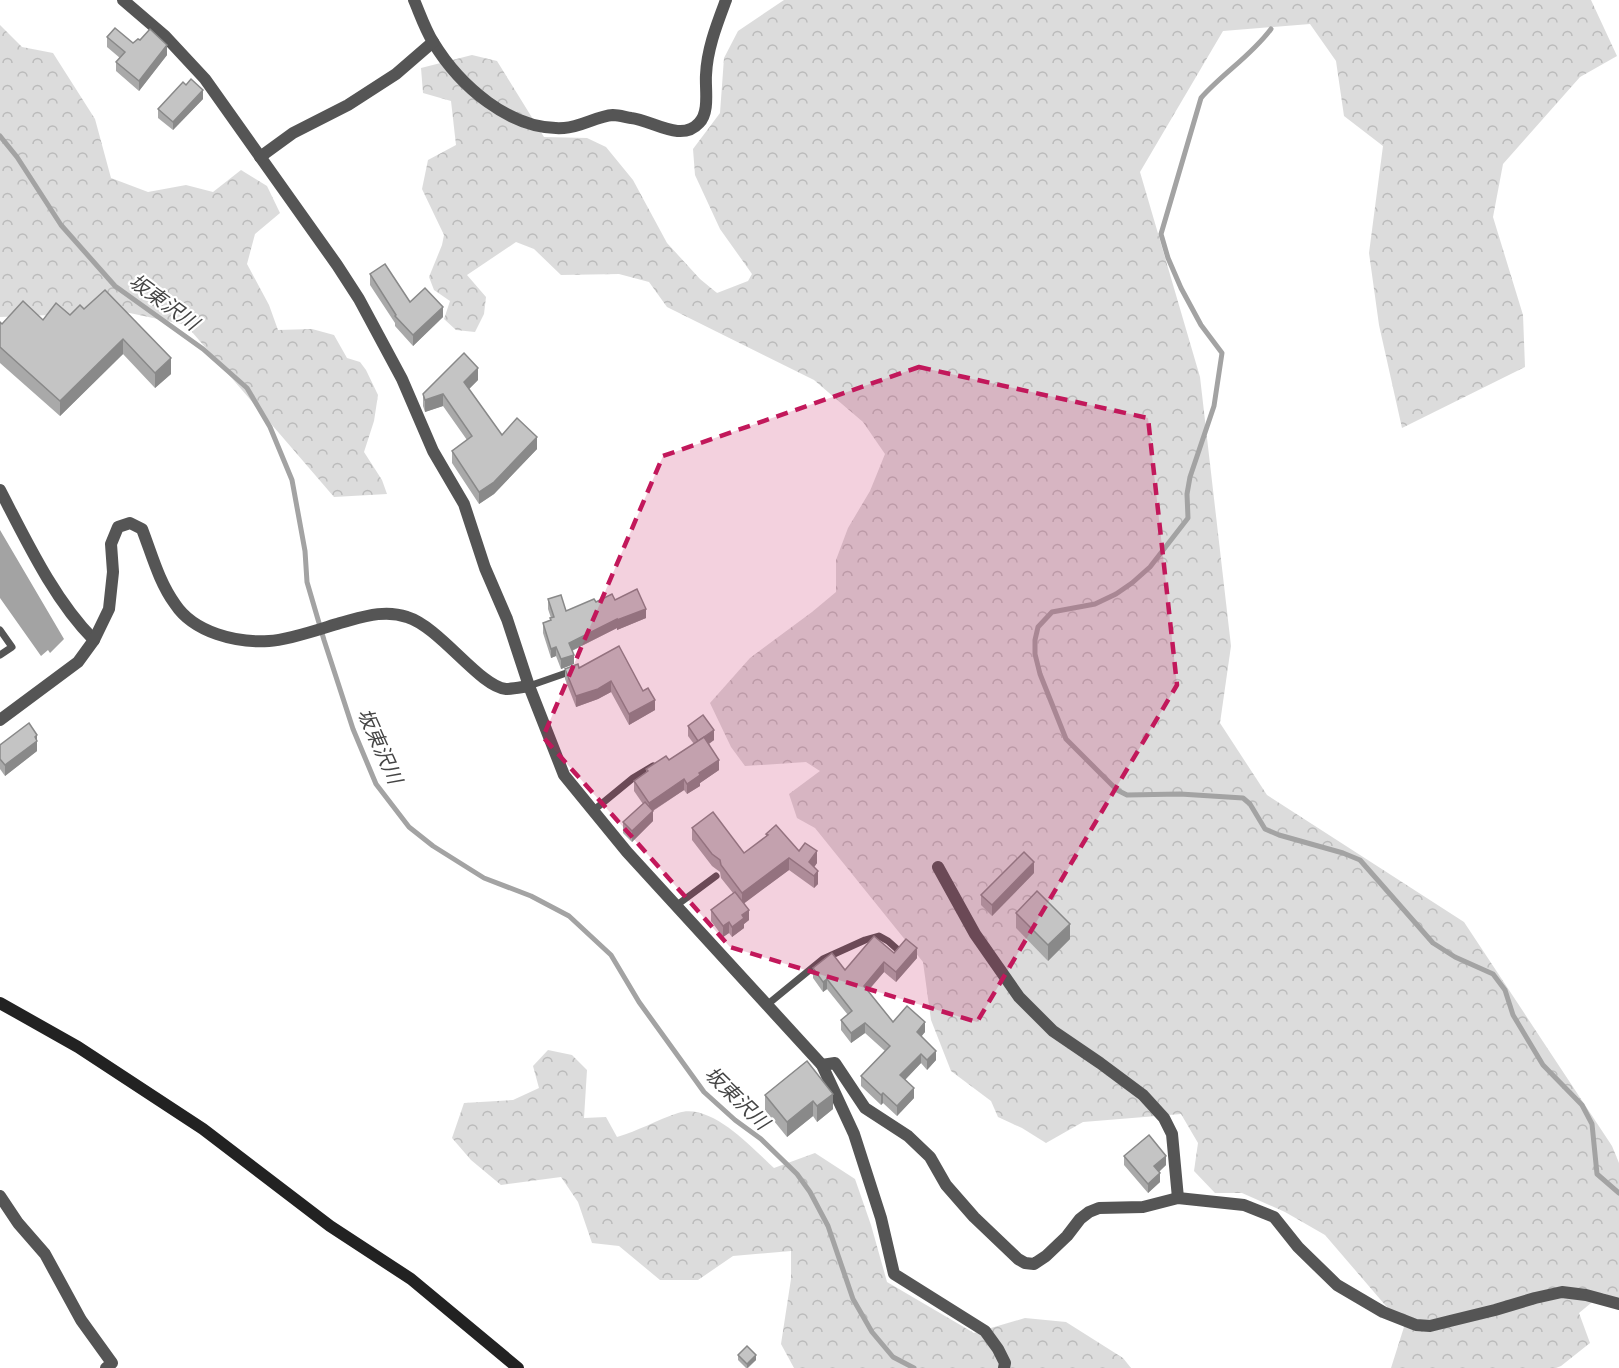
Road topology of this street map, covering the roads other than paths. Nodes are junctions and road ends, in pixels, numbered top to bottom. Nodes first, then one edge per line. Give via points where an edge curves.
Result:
1 (123, 0) edge
2 (414, 0) edge
3 (726, 0) edge
4 (433, 42) junction
5 (260, 157) junction
6 (0, 490) edge
7 (0, 630) edge
8 (94, 640) junction
9 (0, 655) edge
10 (574, 670) edge
11 (529, 686) junction
12 (0, 720) edge
13 (663, 760) edge
14 (594, 810) junction
15 (938, 867) dead end
16 (716, 876) dead end
17 (677, 905) junction
18 (897, 949) edge
19 (0, 1003) edge
20 (768, 1004) junction
21 (822, 1065) junction
22 (0, 1196) edge
23 (1178, 1198) junction
24 (1619, 1304) edge
25 (106, 1368) edge
26 (518, 1368) edge
27 (1004, 1368) edge

1 - 5 street via 165,36 205,79
2 - 4 street
3 - 4 street via 711,43 706,107 701,122 689,131 674,131 640,119 612,115 564,128 510,116 462,81
4 - 5 street via 396,74 348,105 293,133
5 - 11 street via 359,298 402,379 433,451 464,504
6 - 8 street via 60,598
7 - 9 lane via 12,647
8 - 11 street via 109,609 111,544 118,527 130,523 142,529 161,581 176,607 196,624 223,637 271,642 382,612 407,617 429,628 488,682 504,689
8 - 12 street via 78,662
10 - 11 lane
11 - 14 street via 564,776
13 - 14 lane via 633,778
14 - 17 street
15 - 23 street via 975,934 1019,997 1053,1031 1143,1095 1164,1118 1172,1134
16 - 17 lane
17 - 20 street
18 - 20 lane via 879,936 865,940 823,958
19 - 26 street via 78,1047 203,1129 330,1226 411,1279
20 - 21 street
21 - 23 street via 835,1062 865,1108 923,1150 974,1217 1025,1263 1034,1264 1046,1256 1089,1212 1099,1208 1143,1207
21 - 27 street via 854,1134 894,1274 985,1331 998,1348
22 - 25 street via 45,1254 81,1320 112,1363
23 - 24 street via 1244,1205 1274,1217 1337,1285 1383,1312 1416,1325 1430,1326 1562,1292

